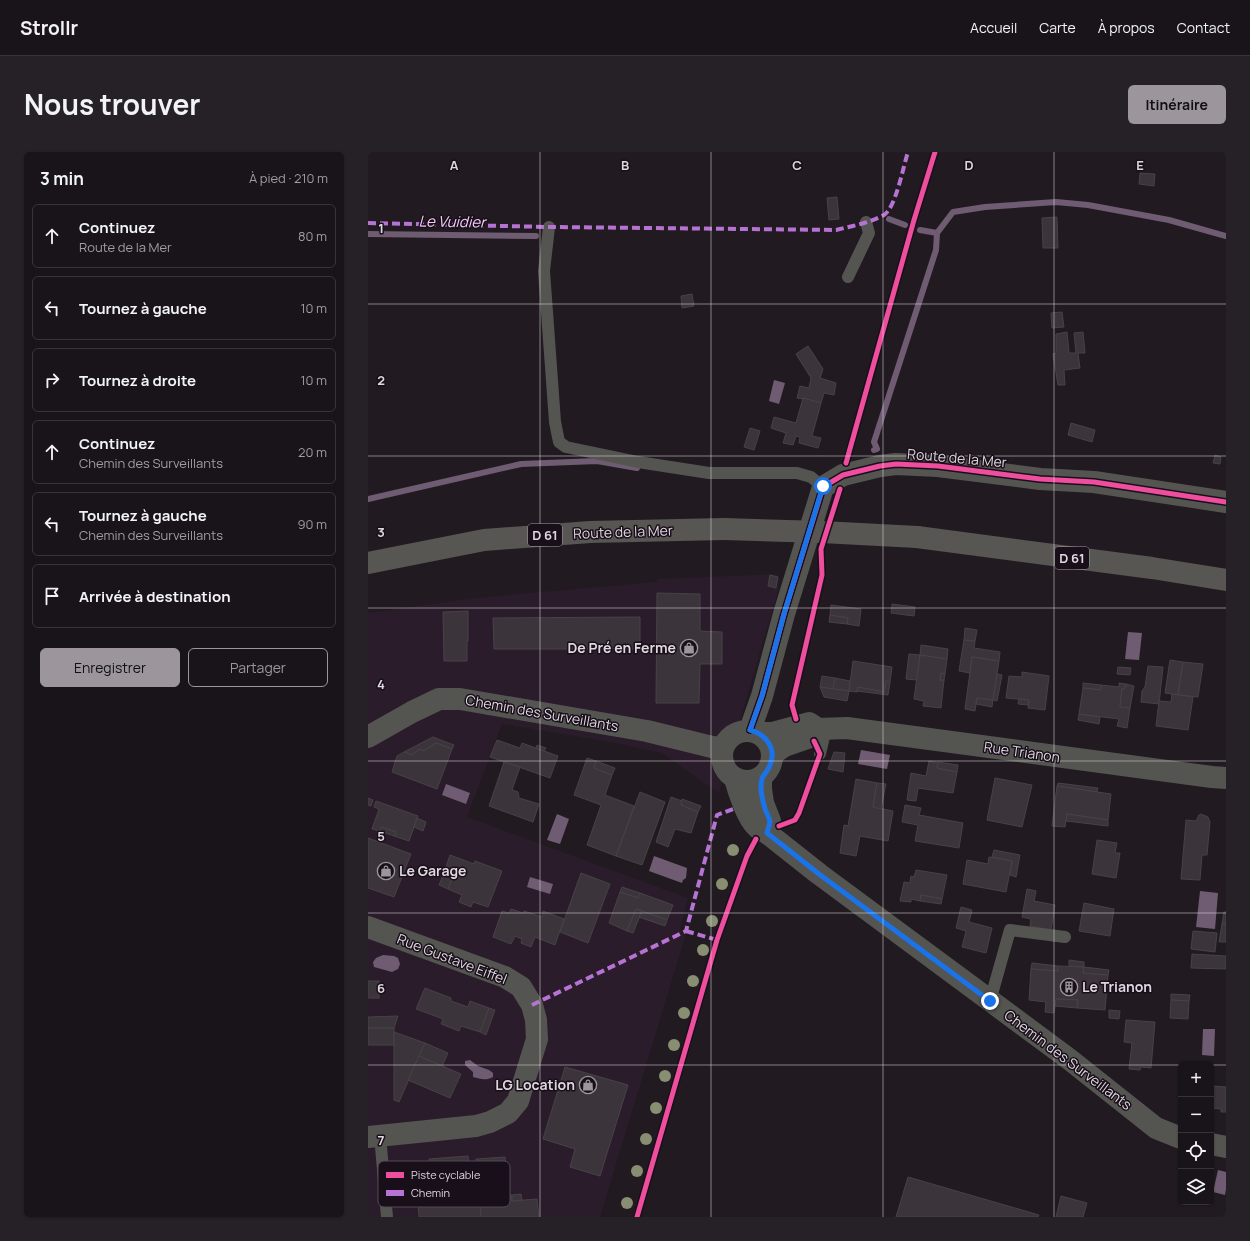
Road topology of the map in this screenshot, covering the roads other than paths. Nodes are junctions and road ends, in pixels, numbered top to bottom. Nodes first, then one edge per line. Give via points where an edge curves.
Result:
1 (866, 222) dead end
2 (549, 227) dead end
3 (848, 277) dead end
4 (823, 486) junction
5 (1226, 502) edge
6 (368, 563) edge
7 (1226, 580) edge
8 (822, 729) junction
9 (754, 731) junction
10 (368, 737) edge
11 (722, 748) junction
12 (773, 754) junction
13 (820, 754) dead end
14 (762, 777) junction
15 (735, 778) junction
16 (1226, 778) edge
17 (767, 833) junction
18 (368, 927) edge
19 (1065, 937) dead end
20 (990, 1001) junction
21 (374, 1136) edge
22 (1178, 1137) edge
23 (1214, 1145) edge
24 (1226, 1147) edge
25 (378, 1161) edge
26 (385, 1207) edge
27 (387, 1217) edge

1 - 3 lane via 869,233
2 - 4 lane via 544,271 555,422 559,442 566,447 638,462 709,473 797,474 811,477
4 - 5 street, Route de la Mer via 843,474 896,464 1094,482
4 - 9 street via 786,607
6 - 7 main road, Route de la Mer / D 61, bridge via 484,540 590,532 724,529 917,537
8 - 9 street, Rue Trianon via 809,723 772,733
8 - 12 street via 813,736 784,746
8 - 13 lane
8 - 16 street, Rue Trianon via 847,728
9 - 11 street via 733,734
9 - 12 street via 766,738
10 - 11 street, Chemin des Surveillants via 439,699 460,699 647,731
11 - 15 street via 724,766
12 - 14 street via 770,767
14 - 15 street via 748,781
14 - 17 street via 763,804 770,821
15 - 17 street, Chemin des Surveillants via 752,823
17 - 20 street, Chemin des Surveillants
18 - 21 street, Rue Gustave Eiffel via 505,977 521,987 532,1005 537,1039 518,1101 508,1113 476,1126
19 - 20 lane via 1010,930
20 - 22 street, Chemin des Surveillants via 1156,1128
21 - 25 lane
23 - 24 street
26 - 27 lane

